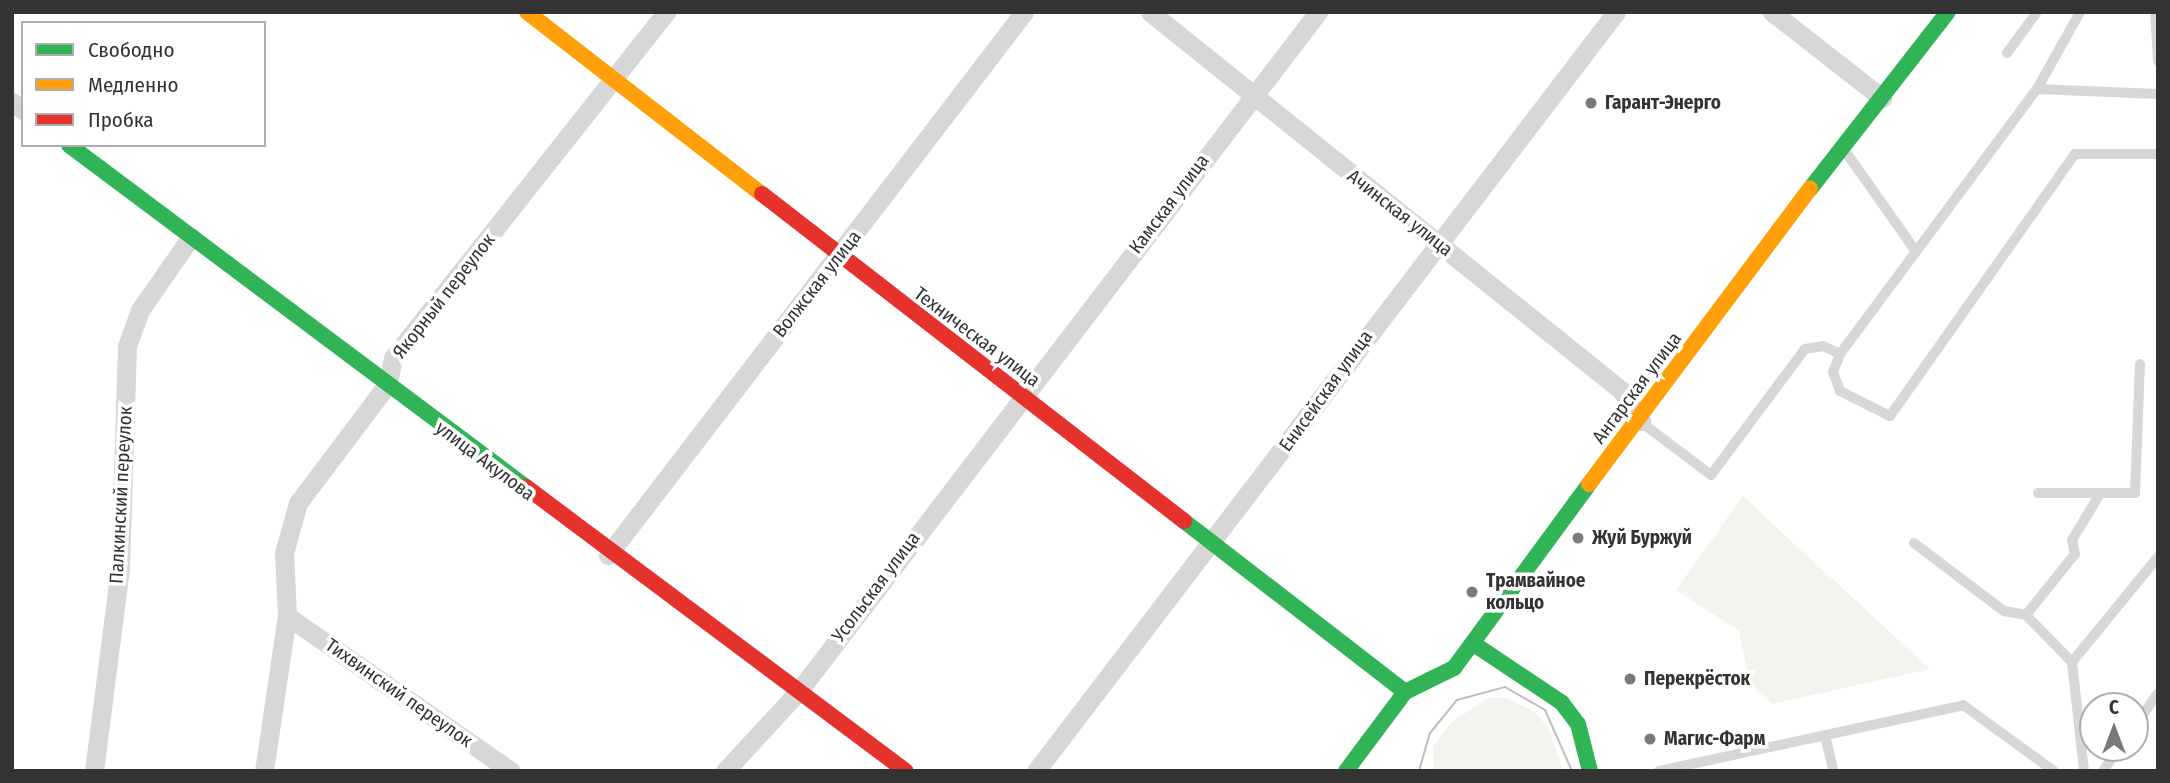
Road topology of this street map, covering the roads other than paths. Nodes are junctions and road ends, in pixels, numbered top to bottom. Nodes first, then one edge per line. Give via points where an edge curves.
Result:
1 (527, 12) edge
2 (666, 12) edge
3 (1024, 12) edge
4 (1150, 12) edge
5 (1318, 12) edge
6 (1616, 12) edge
7 (1772, 12) edge
8 (1948, 12) edge
9 (2037, 12) edge
10 (2080, 12) edge
11 (2155, 12) edge
12 (2007, 53) dead end
13 (2158, 61) edge
14 (616, 80) junction
15 (2037, 89) junction
16 (2158, 94) edge
17 (1252, 96) junction
18 (1882, 98) junction
19 (1842, 145) junction
20 (72, 147) edge
21 (2158, 154) edge
22 (191, 237) junction
23 (1436, 241) junction
24 (1915, 250) junction
25 (838, 257) junction
26 (1840, 354) junction
27 (2140, 364) dead end
28 (387, 385) junction
29 (1021, 397) junction
30 (1641, 421) junction
31 (2038, 494) dead end
32 (2100, 494) junction
33 (1914, 543) dead end
34 (1213, 544) junction
35 (608, 555) junction
36 (2158, 557) edge
37 (2026, 615) junction
38 (286, 616) junction
39 (1474, 645) junction
40 (2072, 662) junction
41 (798, 692) junction
42 (1405, 692) junction
43 (1825, 735) junction
44 (94, 771) edge
45 (264, 771) edge
46 (511, 771) edge
47 (725, 771) edge
48 (905, 771) edge
49 (1036, 771) edge
50 (1346, 771) edge
51 (1590, 771) edge
52 (1659, 771) edge
53 (1833, 771) edge
54 (2054, 771) edge
55 (2084, 771) edge

1 - 14 street, Техническая улица
2 - 14 street, Якорный переулок
3 - 25 street, Волжская улица
4 - 17 street, Ачинская улица
5 - 17 street, Камская улица
6 - 23 street, Енисейская улица
7 - 18 street
8 - 18 street, Ангарская улица
9 - 12 lane
10 - 15 lane
11 - 13 lane
14 - 25 street, Техническая улица
14 - 28 street, Якорный переулок via 393,358
15 - 16 lane
15 - 24 lane
17 - 23 street, Ачинская улица
17 - 29 street, Камская улица
18 - 19 street, Ангарская улица
19 - 24 lane
19 - 30 street, Ангарская улица
20 - 22 street, улица Акулова
21 - 26 lane via 2075,153 1890,416 1840,391 1833,372
22 - 28 street, улица Акулова
22 - 44 street, Палкинский переулок via 140,310 127,346 120,568
23 - 30 street, Ачинская улица via 1621,390
23 - 34 street, Енисейская улица
24 - 26 lane
25 - 29 street, Техническая улица
25 - 35 street, Волжская улица
26 - 30 lane via 1823,346 1805,349 1711,475
27 - 32 lane via 2135,493
28 - 35 street, улица Акулова
28 - 38 street, Якорный переулок via 326,459 288,523
29 - 34 street, Техническая улица
29 - 41 street, Усольская улица
30 - 39 street, Ангарская улица via 1550,531
31 - 32 lane
32 - 37 lane via 2072,540 2075,554
33 - 37 lane via 2004,611
34 - 42 street, Техническая улица
34 - 49 street, Енисейская улица
35 - 41 street, улица Акулова
36 - 40 lane
37 - 40 lane
38 - 45 street, Якорный переулок
38 - 46 street, Тихвинский переулок
39 - 42 street, Ангарская улица via 1454,668
39 - 51 street via 1562,703 1578,724
40 - 55 lane
41 - 47 street, Усольская улица
41 - 48 street, улица Акулова
42 - 50 street, Ангарская улица
43 - 52 lane
43 - 53 lane
43 - 54 lane via 1963,705

